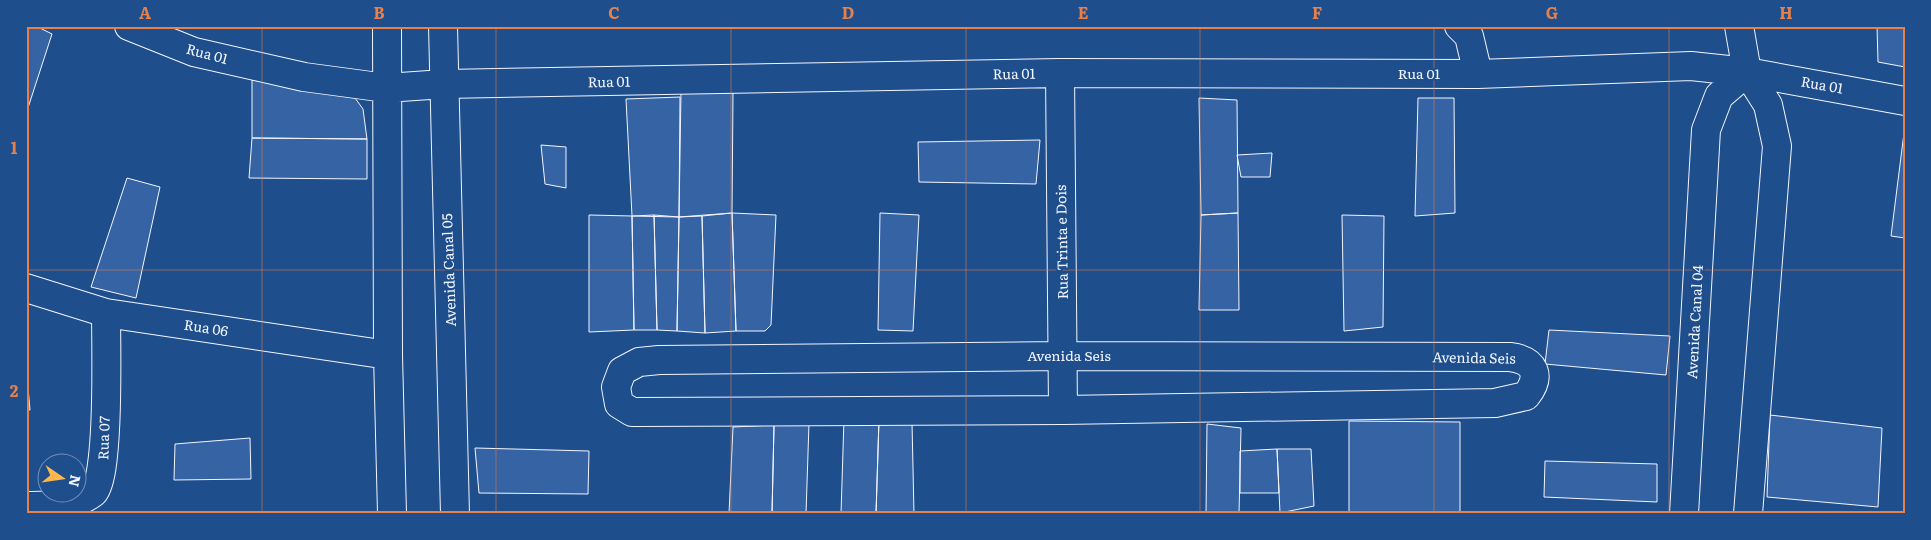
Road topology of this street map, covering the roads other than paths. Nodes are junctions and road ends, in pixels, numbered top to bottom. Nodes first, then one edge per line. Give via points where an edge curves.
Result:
1 (128, 26) edge
2 (387, 26) edge
3 (443, 26) edge
4 (1458, 26) edge
5 (1739, 26) edge
6 (1747, 72) junction
7 (1060, 73) junction
8 (1478, 74) junction
9 (444, 84) junction
10 (386, 88) junction
11 (1905, 101) edge
12 (26, 288) edge
13 (106, 313) junction
14 (388, 356) junction
15 (1063, 356) junction
16 (1063, 410) junction
17 (26, 506) edge
18 (392, 514) edge
19 (455, 514) edge
20 (1684, 514) edge
21 (1748, 514) edge

1 - 10 street, Rua 01 via 194,52 304,77
2 - 10 street
3 - 9 street, Avenida Canal 05
4 - 8 street via 1469,36
5 - 6 street
6 - 8 street, Rua 01 via 1691,66
6 - 11 street, Rua 01
6 - 20 street, Avenida Canal 04 via 1719,96 1706,130
6 - 21 street via 1768,105 1777,146
7 - 8 street, Rua 01
7 - 9 street, Rua 01
7 - 15 street, Rua Trinta e Dois
9 - 10 street, Rua 01
9 - 19 street, Avenida Canal 05
10 - 14 street
12 - 13 street, Rua 06
13 - 14 street, Rua 06
13 - 17 street, Rua 07 via 104,456 98,485 94,492 80,500
14 - 18 street
15 - 16 street, Rua Trinta e Dois
15 - 16 street, Avenida Seis via 659,360 639,362 622,371 616,387 618,404 632,412
15 - 16 street, Avenida Seis via 1510,357 1529,363 1534,378 1533,387 1526,396 1495,403

